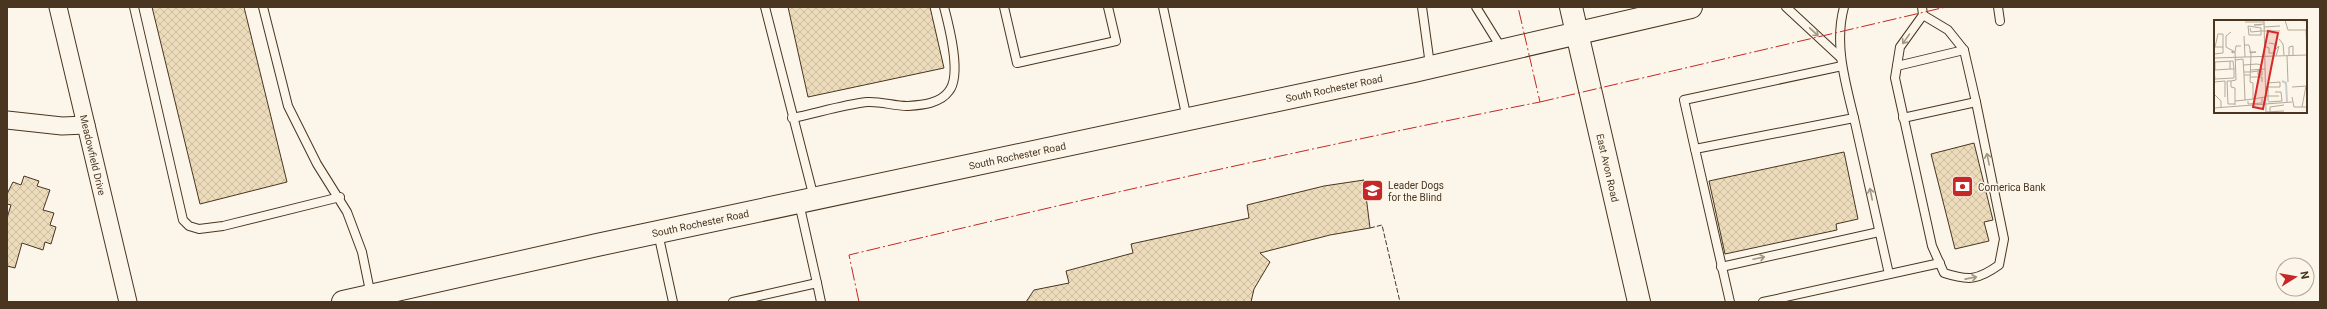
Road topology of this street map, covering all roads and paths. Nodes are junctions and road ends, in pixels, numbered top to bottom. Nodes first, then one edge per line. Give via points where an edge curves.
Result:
1 (58, 7) edge
2 (134, 7) edge
3 (263, 7) edge
4 (765, 7) edge
5 (944, 7) edge
6 (1004, 7) edge
7 (1108, 7) edge
8 (1163, 7) edge
9 (1422, 7) edge
10 (1476, 7) edge
11 (1571, 7) edge
12 (1691, 7) edge
13 (1786, 7) edge
14 (1844, 7) edge
15 (1998, 7) edge
16 (1923, 11) edge
17 (2000, 21) dead end
18 (1576, 33) junction
19 (1964, 50) junction
20 (1503, 51) junction
21 (1841, 62) junction
22 (1897, 66) junction
23 (1430, 67) junction
24 (1976, 102) junction
25 (792, 118) junction
26 (1854, 118) junction
27 (1903, 118) junction
28 (7, 120) edge
29 (1188, 120) junction
30 (86, 125) junction
31 (1695, 149) junction
32 (340, 198) junction
33 (806, 201) junction
34 (1879, 232) junction
35 (657, 233) junction
36 (1940, 263) junction
37 (1721, 267) junction
38 (1889, 274) junction
39 (817, 283) junction
40 (372, 296) junction
41 (128, 302) edge
42 (343, 302) edge
43 (673, 302) edge
44 (733, 302) edge
45 (821, 302) edge
46 (1638, 302) edge
47 (1730, 302) edge
48 (1762, 302) edge

1 - 30 street, Meadowfield Drive
2 - 32 lane via 183,220 189,226 199,229 223,226
3 - 32 lane via 288,106 317,164
4 - 25 lane
5 - 25 lane via 951,36 953,80 950,91 940,99 924,105 905,106 869,102
6 - 7 lane via 1017,63 1116,41
8 - 29 lane
9 - 23 lane
10 - 20 lane
11 - 18 main road, East Avon Road
12 - 18 main road, South Rochester Road
13 -> 21 lane
14 - 21 lane via 1840,24
15 - 17 lane
16 - 19 lane via 1948,30
16 -> 22 lane via 1900,47
18 - 20 main road, South Rochester Road
18 - 46 main road, East Avon Road
19 - 22 lane
19 - 24 lane
20 - 23 main road, South Rochester Road
21 - 26 lane
21 - 31 lane via 1684,100
22 - 27 lane via 1895,78
23 - 29 main road, South Rochester Road
24 - 27 lane
36 -> 24 lane via 1944,273 1965,280 1986,275 1999,265 2003,249 2004,239 1998,202
25 - 33 lane
26 - 31 lane
34 -> 26 lane
27 - 36 lane via 1932,246
28 - 30 street via 62,126
29 - 33 main road, South Rochester Road
30 - 41 street, Meadowfield Drive
31 - 37 lane
32 - 40 lane via 358,240
33 - 35 main road, South Rochester Road
33 - 39 lane
37 -> 34 lane
34 - 38 lane
35 - 40 main road, South Rochester Road via 399,293
35 - 43 lane
36 - 38 lane
37 - 47 lane
38 - 48 lane
39 - 44 lane
39 - 45 lane
40 - 42 main road, South Rochester Road

